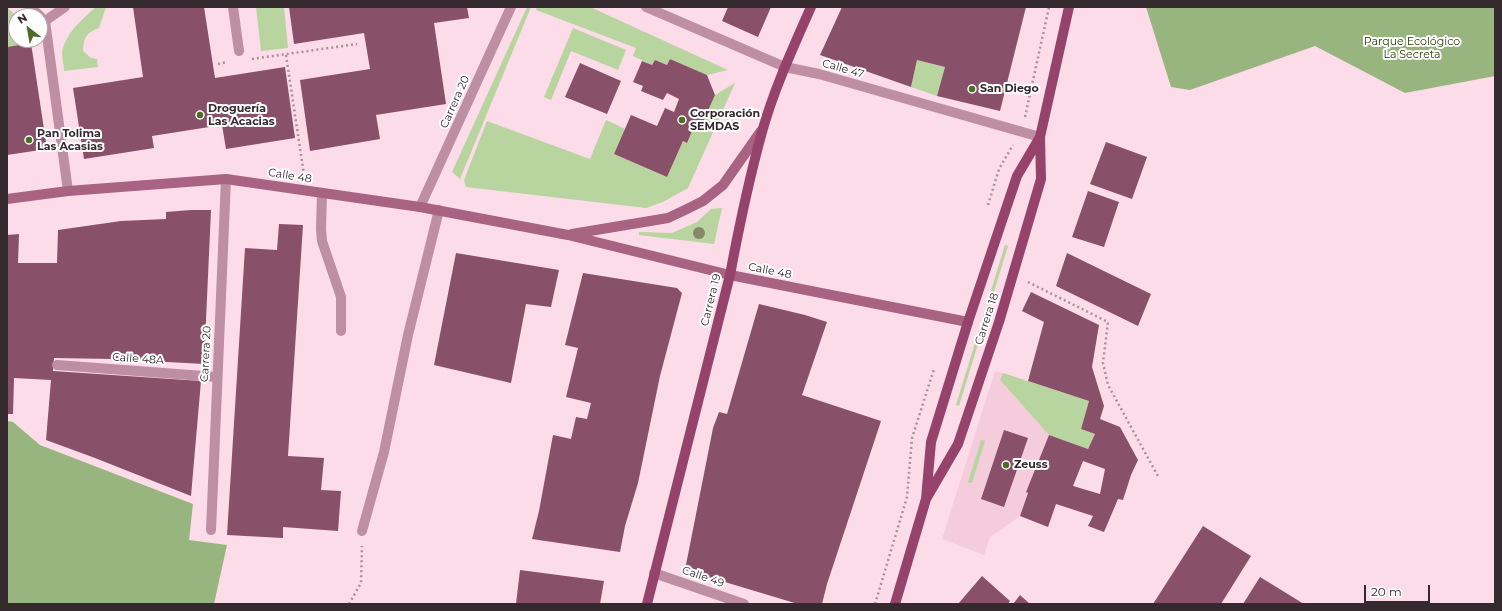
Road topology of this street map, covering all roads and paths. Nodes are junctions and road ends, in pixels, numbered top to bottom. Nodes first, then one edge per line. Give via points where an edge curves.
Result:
1 (64, 7) edge
2 (233, 7) edge
3 (511, 7) edge
4 (646, 7) edge
5 (811, 7) edge
6 (1069, 7) edge
7 (48, 15) edge
8 (357, 44) dead end
9 (47, 48) edge
10 (239, 51) dead end
11 (286, 55) junction
12 (248, 60) dead end
13 (233, 62) dead end
14 (218, 64) dead end
15 (785, 66) junction
16 (762, 131) junction
17 (1040, 137) junction
18 (226, 179) junction
19 (68, 191) junction
20 (307, 191) junction
21 (322, 193) junction
22 (7, 199) edge
23 (420, 207) junction
24 (439, 210) junction
25 (568, 235) junction
26 (730, 275) junction
27 (1013, 275) junction
28 (968, 322) junction
29 (341, 331) dead end
30 (57, 365) dead end
31 (217, 376) junction
32 (1159, 478) dead end
33 (926, 499) junction
34 (211, 530) dead end
35 (362, 531) joint
36 (654, 573) junction
37 (349, 604) edge
38 (647, 604) edge
39 (744, 604) edge
40 (895, 604) edge

1 - 7 street
2 - 10 street
3 - 23 street, Carrera 20
4 - 15 street, Calle 47
5 - 15 main road, Carrera 19
6 - 17 main road, Carrera 18
8 - 11 path
9 - 19 street
11 - 12 path
11 - 20 path
13 - 14 path
15 - 16 main road, Carrera 19
15 - 17 street, Calle 47
16 - 25 street, Calle 48 via 723,185 692,207 668,218
16 - 26 main road, Carrera 19
17 - 27 main road, Carrera 18 via 1041,179
17 - 28 main road, Carrera 18 via 1017,176
18 - 19 street, Calle 48
18 - 20 street, Calle 48
18 - 31 street, Carrera 20
19 - 22 street, Calle 48
20 - 21 street, Calle 48
21 - 23 street, Calle 48
21 - 29 street via 322,241 341,297
23 - 24 street, Calle 48
24 - 25 street, Calle 48
24 - 35 street via 408,335 384,452
25 - 26 street, Calle 48
26 - 28 street, Calle 48
26 - 36 main road, Carrera 19
27 - 32 path via 1108,322 1103,363 1108,385
27 - 33 main road, Carrera 18 via 958,444
28 - 33 main road, Carrera 18 via 931,442
30 - 31 street, Calle 48A
31 - 34 street, Carrera 20
33 - 40 main road, Carrera 18
35 - 37 path via 362,583
36 - 38 main road, Carrera 19
36 - 39 street, Calle 49

